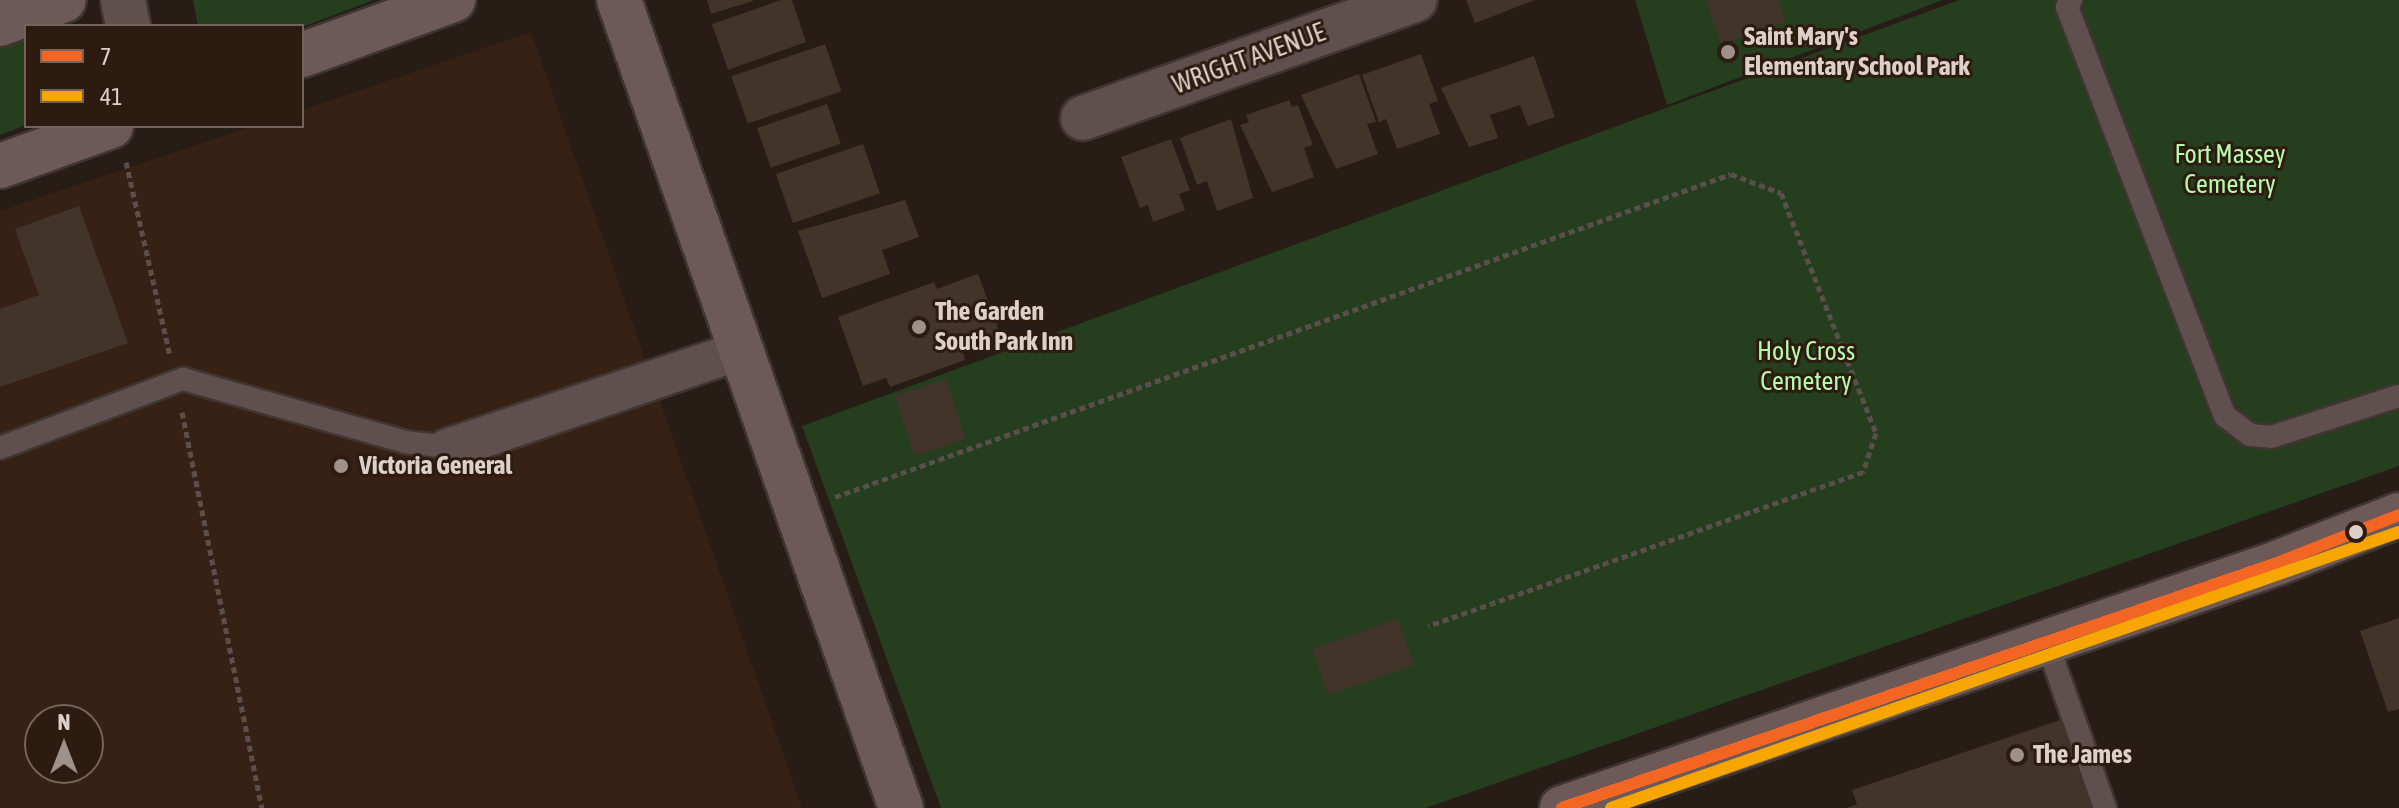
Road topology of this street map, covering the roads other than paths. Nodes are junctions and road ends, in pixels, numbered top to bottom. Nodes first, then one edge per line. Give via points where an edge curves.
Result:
1 (64, 0) edge
2 (123, 0) edge
3 (453, 0) edge
4 (619, 0) edge
5 (1415, 0) edge
6 (2071, 0) edge
7 (0, 24) edge
8 (128, 24) edge
9 (304, 54) edge
10 (1083, 118) dead end
11 (117, 138) edge
12 (0, 166) edge
13 (743, 350) junction
14 (2399, 396) edge
15 (0, 448) edge
16 (2399, 515) edge
17 (2047, 643) junction
18 (901, 808) edge
19 (1562, 808) edge
20 (2105, 808) edge

1 - 7 street
2 - 8 street
3 - 9 street
4 - 13 street
5 - 10 street, WRIGHT AVENUE
6 - 14 lane via 2067,7 2225,416 2250,435 2271,437
11 - 12 street
13 - 15 lane via 474,450 426,445 183,379
13 - 18 street
16 - 17 street
17 - 19 street
17 - 20 lane

